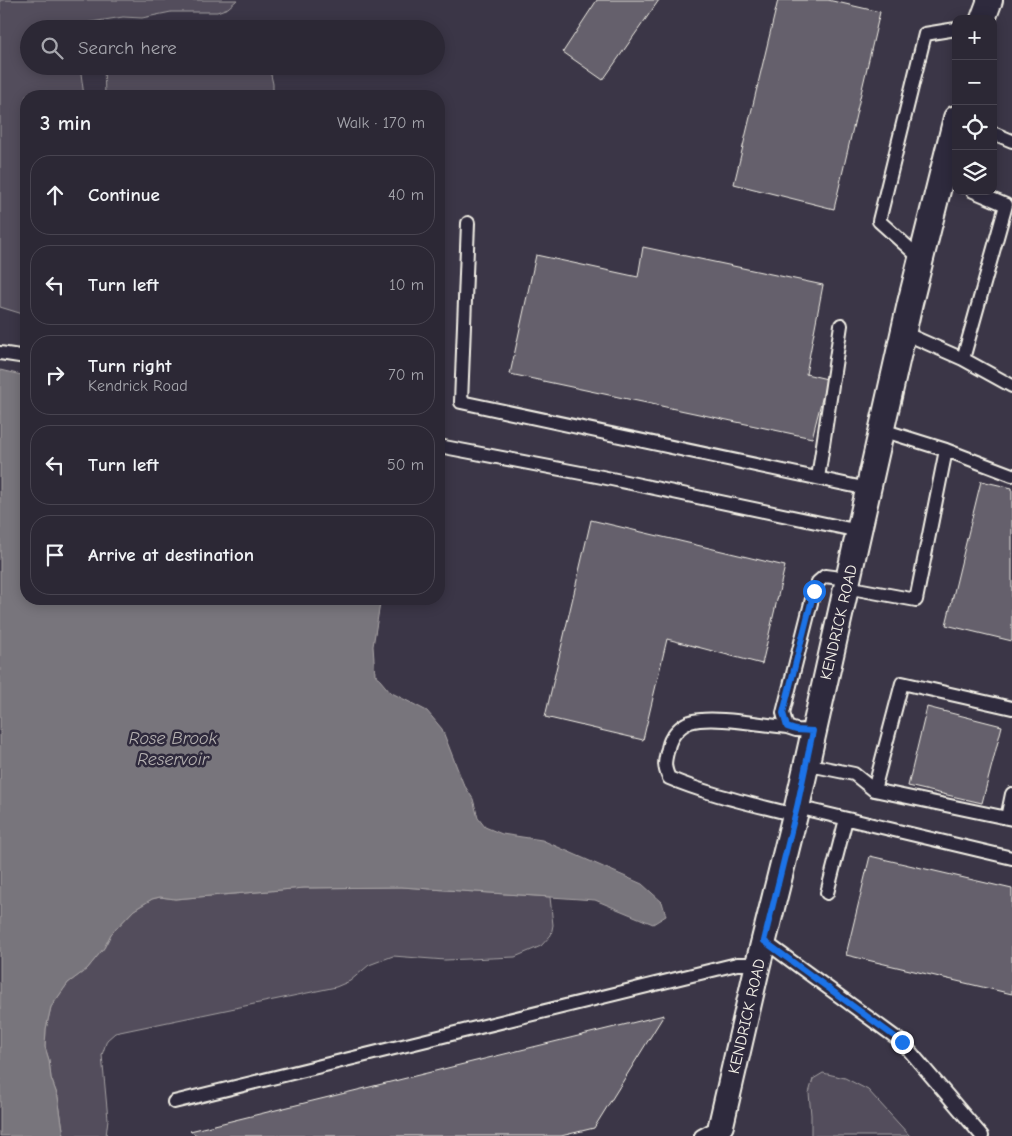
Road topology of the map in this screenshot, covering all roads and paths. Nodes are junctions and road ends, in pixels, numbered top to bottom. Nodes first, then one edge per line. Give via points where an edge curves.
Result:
1 (990, 0) edge
2 (984, 15) edge
3 (952, 29) edge
4 (997, 135) edge
5 (1012, 142) edge
6 (952, 150) edge
7 (949, 182) edge
8 (983, 195) edge
9 (1009, 206) edge
10 (468, 223) dead end
11 (921, 259) junction
12 (841, 325) dead end
13 (904, 333) junction
14 (0, 353) edge
15 (20, 356) edge
16 (962, 359) junction
17 (1012, 386) edge
18 (882, 430) junction
19 (445, 447) edge
20 (946, 450) junction
21 (1012, 475) edge
22 (818, 478) junction
23 (868, 489) junction
24 (859, 531) junction
25 (847, 583) junction
26 (1012, 708) edge
27 (787, 727) junction
28 (813, 731) junction
29 (805, 764) junction
30 (874, 790) junction
31 (1012, 794) edge
32 (796, 811) junction
33 (846, 819) junction
34 (1009, 819) edge
35 (1012, 858) edge
36 (827, 893) dead end
37 (764, 941) junction
38 (758, 964) junction
39 (174, 1102) dead end
40 (715, 1132) edge
41 (982, 1136) edge

1 - 2 street
3 - 11 lane via 925,34 880,222
4 - 5 lane
6 - 7 street, KENDRICK ROAD
7 - 11 street, KENDRICK ROAD
8 - 9 lane
9 - 16 lane
10 - 22 lane via 461,402
11 - 13 street, KENDRICK ROAD
12 - 22 lane
13 - 16 lane
13 - 18 street, KENDRICK ROAD
14 - 15 lane
16 - 17 lane
18 - 20 lane
18 - 23 street, KENDRICK ROAD
19 - 24 lane
20 - 21 lane
20 - 25 lane via 916,600
22 - 23 lane
23 - 24 street, KENDRICK ROAD
24 - 25 street, KENDRICK ROAD
25 - 27 lane via 825,576 814,591 783,713
25 - 28 street, KENDRICK ROAD
26 - 30 lane via 902,683
27 - 28 lane
27 - 32 lane via 712,720 689,722 669,742 664,768 669,778 681,783 721,796
28 - 29 street, KENDRICK ROAD
29 - 30 lane via 854,774
29 - 32 street, KENDRICK ROAD
30 - 34 lane
31 - 34 lane
32 - 33 lane
32 - 37 street, KENDRICK ROAD
33 - 35 lane
33 - 36 lane
37 - 38 street, KENDRICK ROAD
37 - 41 lane via 902,1042
38 - 39 lane via 737,964
38 - 40 street, KENDRICK ROAD

